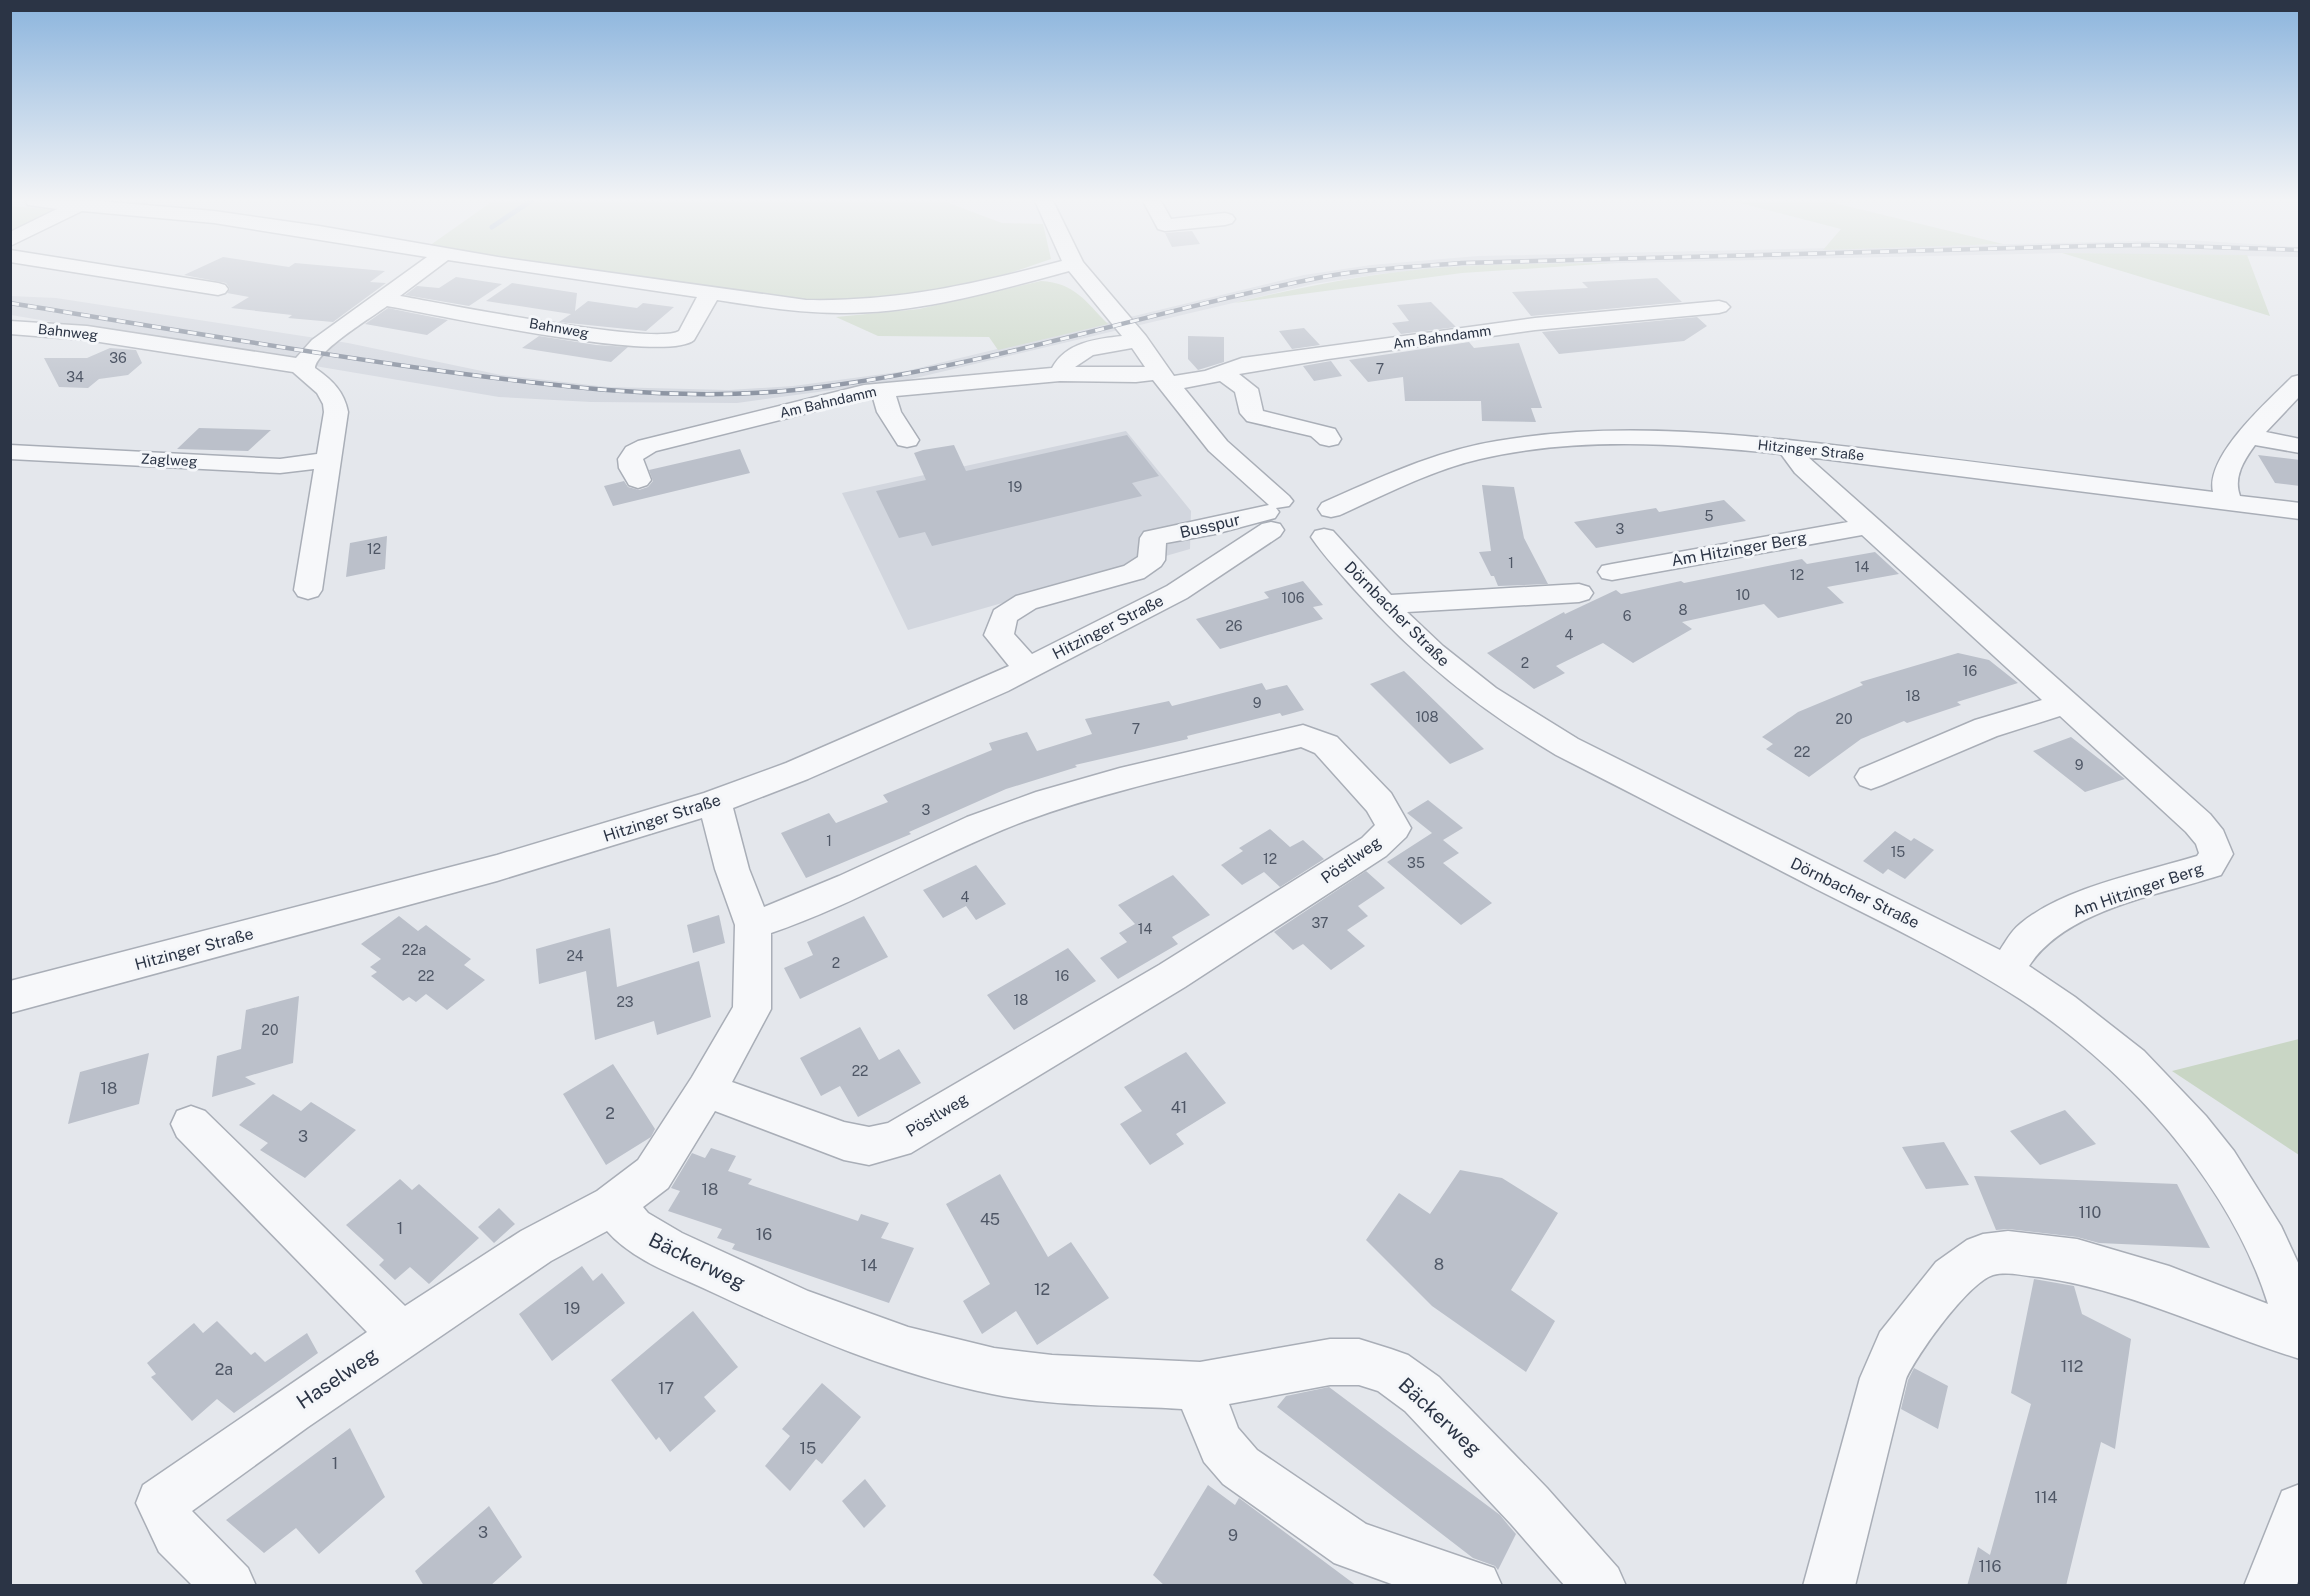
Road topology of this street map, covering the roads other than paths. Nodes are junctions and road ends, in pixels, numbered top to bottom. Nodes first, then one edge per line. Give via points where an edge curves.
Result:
1 (133, 275) edge
2 (414, 275) edge
3 (591, 275) edge
4 (1029, 275) edge
5 (1084, 275) edge
6 (218, 289) dead end
7 (711, 293) junction
8 (382, 299) junction
9 (1719, 307) dead end
10 (10, 327) edge
11 (1138, 341) junction
12 (303, 365) junction
13 (1223, 373) junction
14 (1060, 374) junction
15 (2300, 382) edge
16 (1167, 383) junction
17 (882, 390) junction
18 (1443, 436) dead end
19 (2249, 436) junction
20 (1329, 439) dead end
21 (907, 440) dead end
22 (1788, 446) junction
23 (2300, 446) edge
24 (10, 452) edge
25 (1457, 457) junction
26 (327, 460) junction
27 (638, 480) dead end
28 (2230, 502) junction
29 (2300, 511) edge
30 (1298, 519) junction
31 (1867, 526) junction
32 (1612, 572) dead end
33 (308, 590) dead end
34 (1579, 593) dead end
35 (1384, 604) junction
36 (1027, 668) junction
37 (2065, 704) junction
38 (1871, 777) dead end
39 (714, 802) junction
40 (753, 925) junction
41 (2006, 971) junction
42 (10, 997) edge
43 (706, 1089) junction
44 (191, 1124) dead end
45 (612, 1205) junction
46 (2300, 1334) edge
47 (402, 1335) junction
48 (1200, 1386) junction
49 (2300, 1509) edge
50 (1594, 1584) edge
51 (230, 1586) edge
52 (1476, 1586) edge
53 (1829, 1586) edge
54 (2270, 1586) edge

1 - 6 street
2 - 8 street
3 - 7 street
4 - 7 street via 944,297 880,306 806,306
5 - 11 street, Dörnbacher Straße
7 - 8 street, Bahnweg via 687,335 672,341 602,336
8 - 12 street via 320,345
9 - 13 street, Am Bahndamm via 1458,334 1260,362
10 - 12 street, Bahnweg via 87,333
11 - 14 street via 1076,354 1067,360
11 - 16 street, Dörnbacher Straße
12 - 26 street via 304,371 335,399
13 - 16 street, Am Bahndamm
13 - 20 street via 1246,389 1255,416 1319,431
14 - 16 street, Am Bahndamm via 1086,381
14 - 17 street, Am Bahndamm
15 - 19 street
16 - 30 street, Dörnbacher Straße via 1234,462
17 - 21 street via 889,412
17 - 27 street, Am Bahndamm via 646,446 629,457
18 - 25 street via 1446,447
19 - 23 street
19 - 28 street via 2224,479
22 - 25 street, Hitzinger Straße via 1598,440 1529,444
22 - 28 street, Hitzinger Straße
22 - 31 street, Am Hitzinger Berg via 1804,468
24 - 26 street, Zaglweg via 280,466
25 - 30 street, Hitzinger Straße
26 - 33 street
28 - 29 street, Hitzinger Straße
30 - 35 street, Dörnbacher Straße
30 - 36 street, Hitzinger Straße via 1177,592
30 - 36 street, Busspur via 1215,526 1153,538 1151,560 1134,572 1026,602 1004,616 999,635
31 - 32 street, Am Hitzinger Berg
31 - 37 street, Am Hitzinger Berg
34 - 35 street
35 - 41 street, Dörnbacher Straße via 1431,652 1509,713 1567,747
36 - 39 street, Hitzinger Straße via 926,716
37 - 38 street via 1986,728
37 - 41 street, Am Hitzinger Berg via 2198,824 2211,839 2216,854 2209,866 2088,905 2050,922 2032,935
39 - 40 street via 732,869
39 - 42 street, Hitzinger Straße via 497,868
40 - 43 street via 752,1009
40 - 43 street, Pöstlweg via 817,902 1012,813 1122,780 1303,736 1326,745 1379,802 1394,828 1374,847 1172,976 896,1140 869,1146 844,1141
41 - 46 street, Dörnbacher Straße via 2109,1044 2158,1091 2206,1146 2249,1212 2283,1280
43 - 45 street via 653,1174
44 - 47 street
45 - 47 street, Haselweg via 536,1246
45 - 48 street, Bäckerweg via 633,1227 666,1248 801,1311 908,1350 994,1371
46 - 53 street via 2260,1324 2169,1288 2077,1262 2008,1252 1983,1255 1952,1278 1896,1348 1883,1378
47 - 51 street, Haselweg via 161,1503 177,1534
48 - 50 street, Bäckerweg via 1330,1362 1359,1362 1391,1372 1422,1394 1529,1506
48 - 52 street via 1221,1445 1240,1467 1352,1545
49 - 54 street

